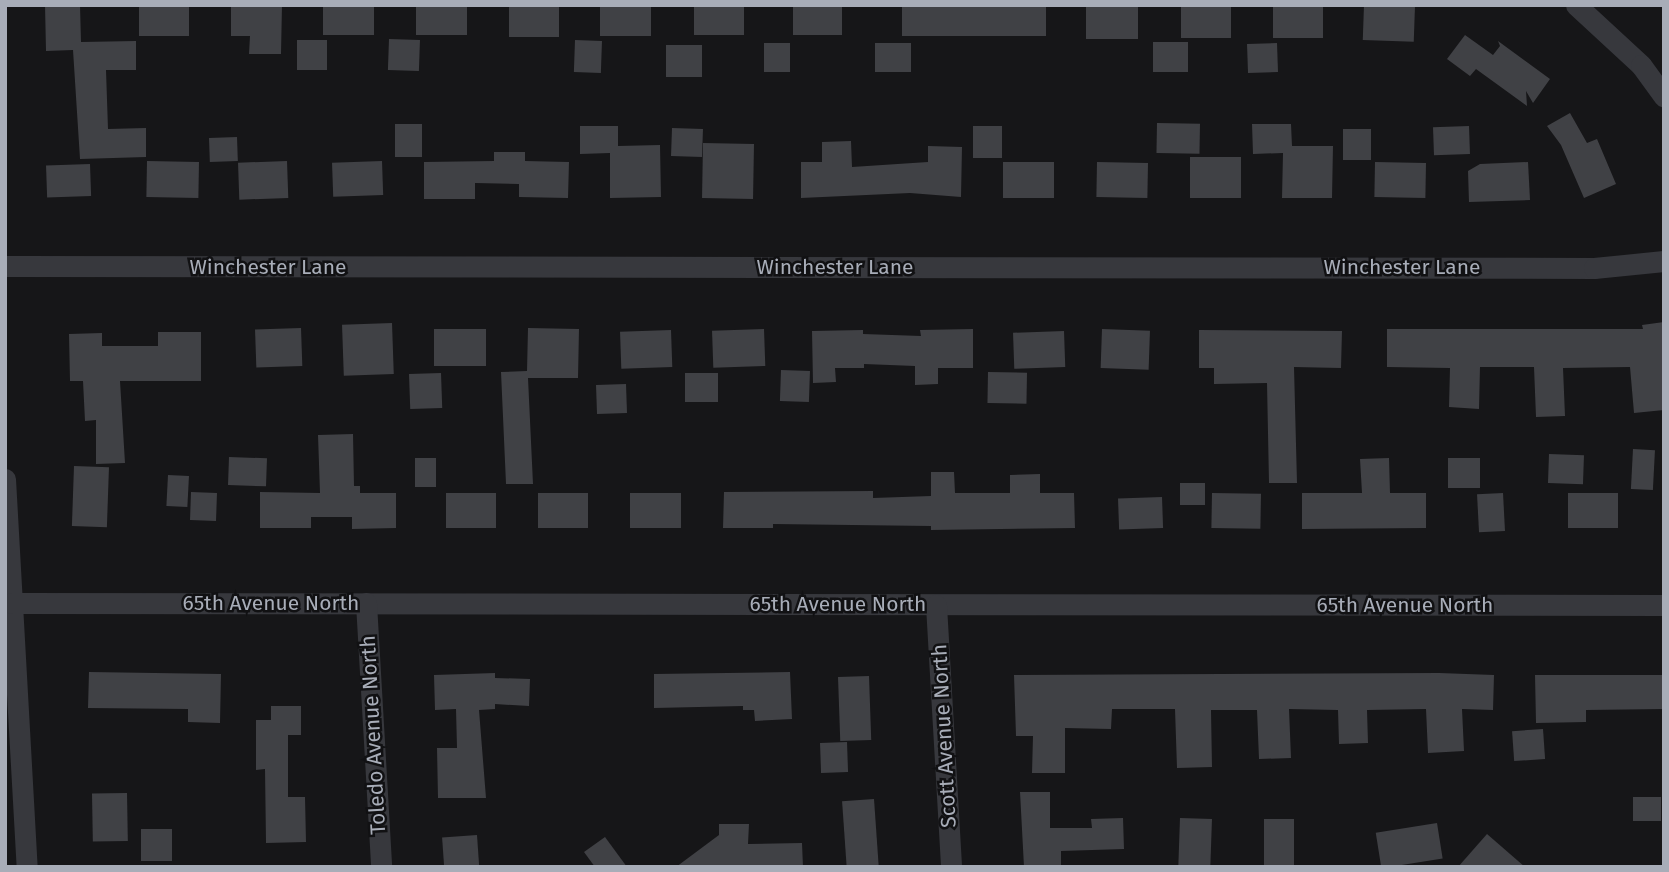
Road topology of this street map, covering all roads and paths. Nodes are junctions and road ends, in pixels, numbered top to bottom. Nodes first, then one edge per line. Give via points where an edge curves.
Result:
1 (1576, 5) edge
2 (1664, 97) edge
3 (1664, 261) edge
4 (5, 266) edge
5 (5, 479) edge
6 (12, 603) junction
7 (366, 603) junction
8 (936, 604) junction
9 (1664, 604) edge
10 (15, 841) edge
11 (27, 867) edge
12 (381, 867) edge
13 (951, 867) edge

1 - 2 street via 1642,65
3 - 4 street, Winchester Lane via 1594,268
5 - 6 street
6 - 7 street, 65th Avenue North
6 - 10 street
7 - 8 street, 65th Avenue North
7 - 12 street, Toledo Avenue North
8 - 9 street, 65th Avenue North
8 - 13 street, Scott Avenue North
10 - 11 street

